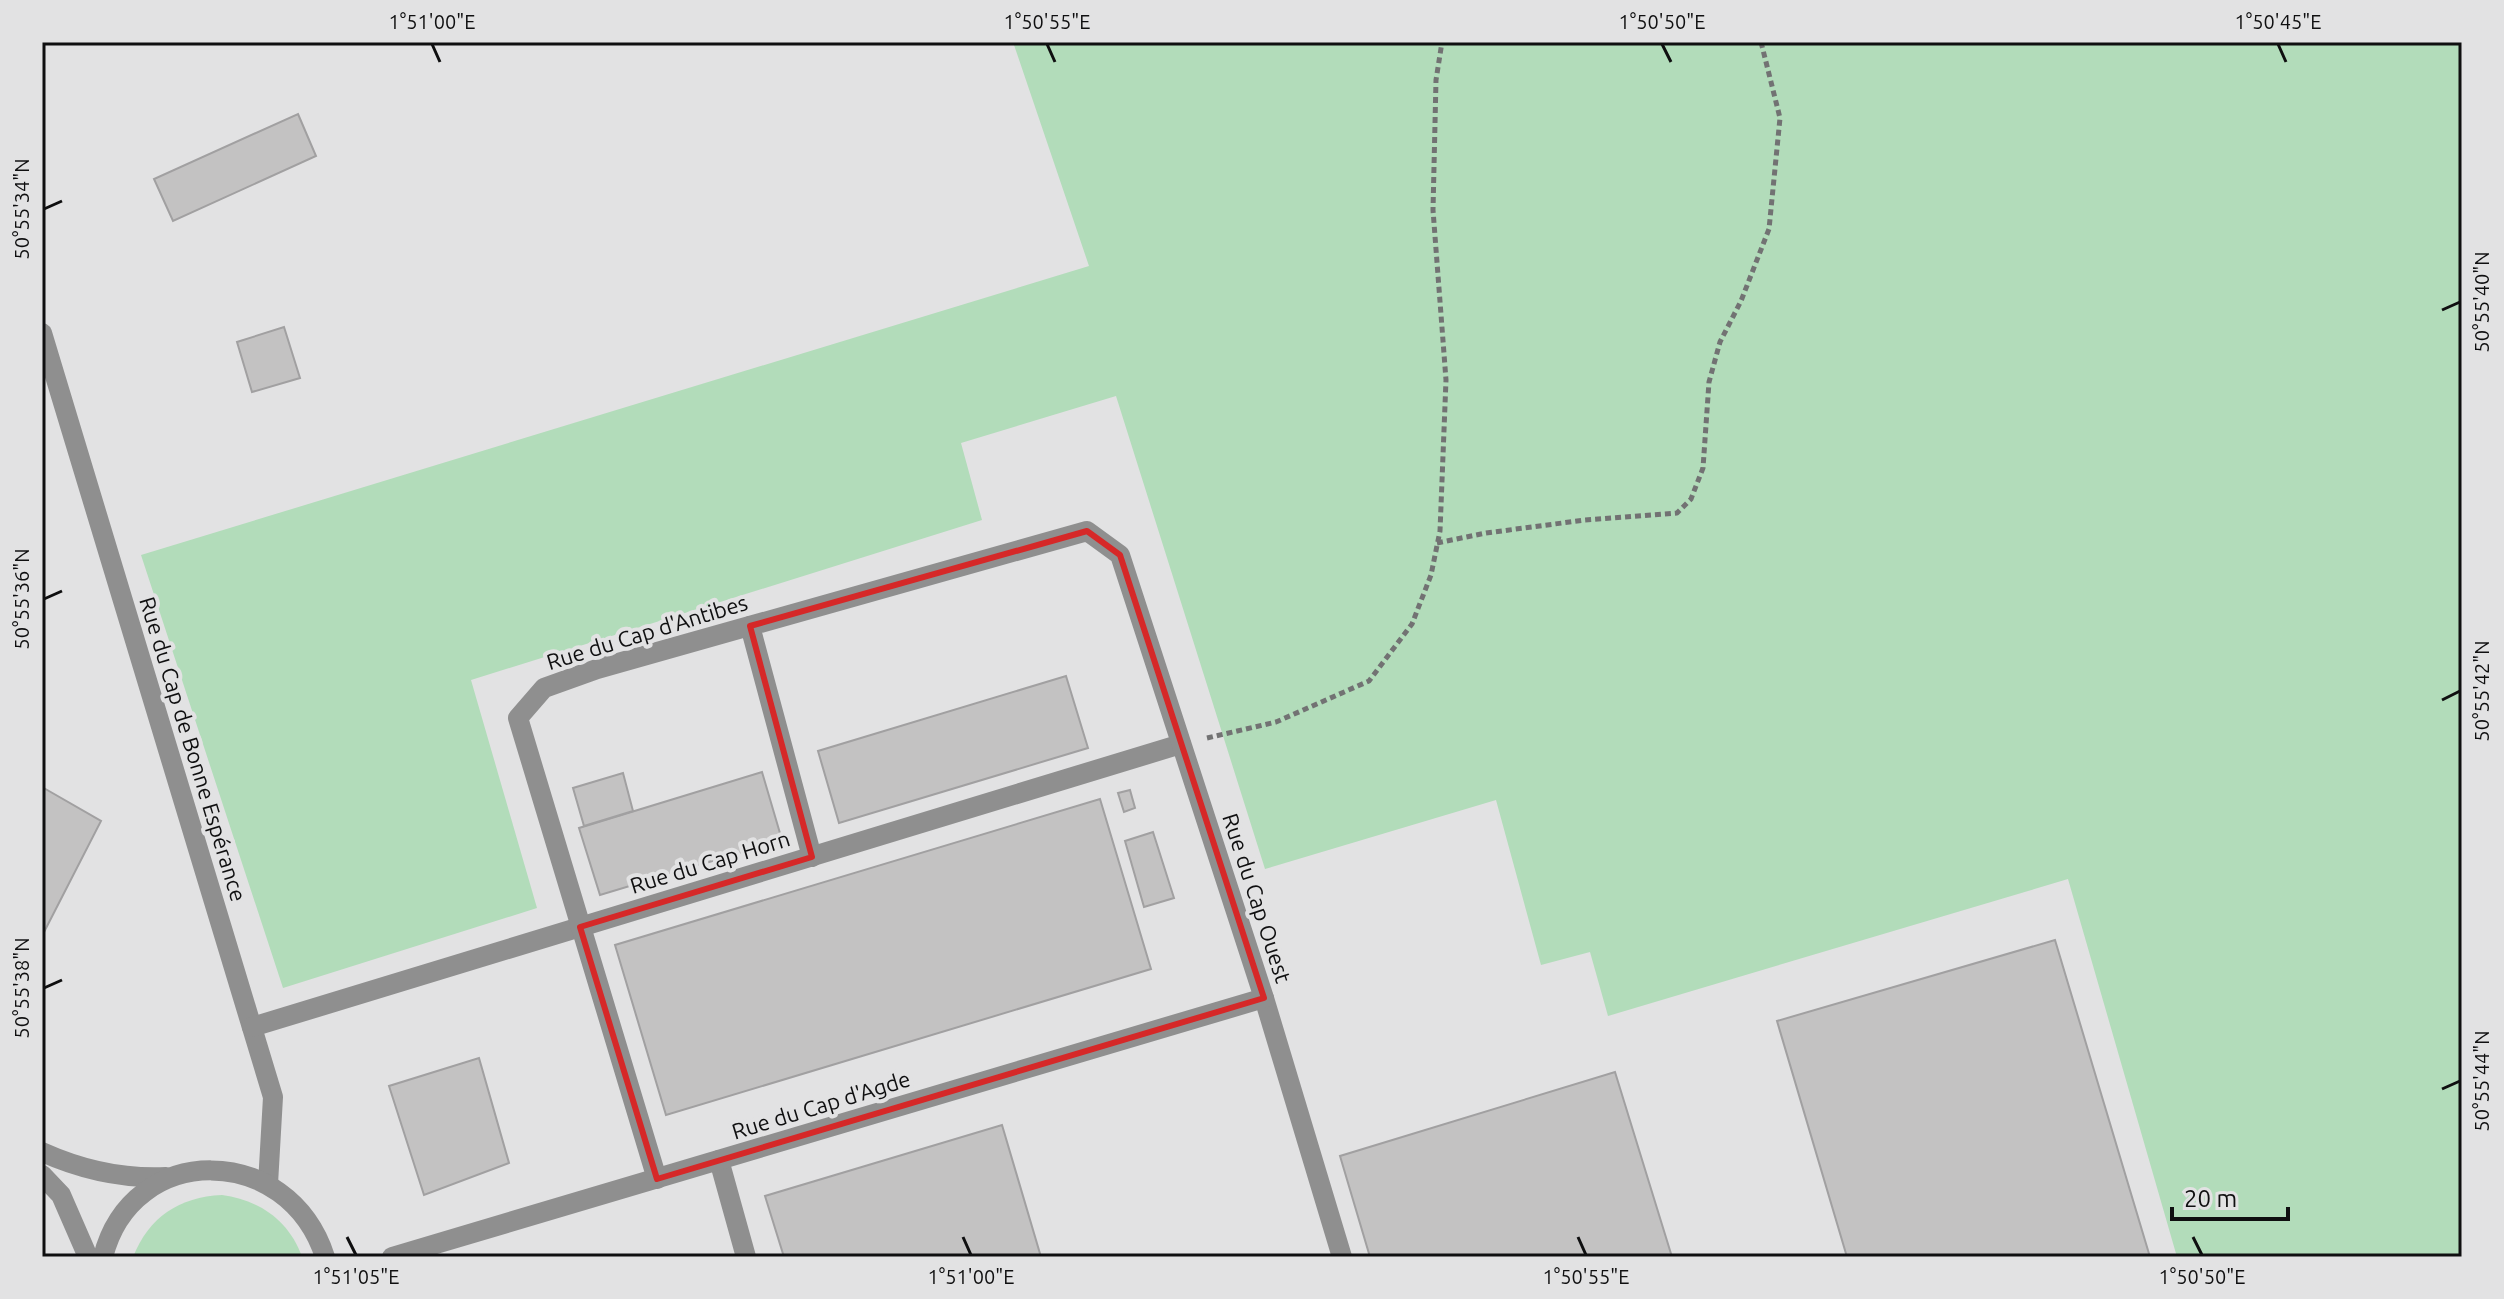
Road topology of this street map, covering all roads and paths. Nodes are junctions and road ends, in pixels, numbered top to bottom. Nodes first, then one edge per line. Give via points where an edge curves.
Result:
1 (1442, 42) edge
2 (1761, 42) edge
3 (42, 333) edge
4 (1437, 543) junction
5 (1120, 555) joint
6 (750, 626) junction
7 (1181, 744) junction
8 (812, 857) junction
9 (580, 927) junction
10 (1264, 998) junction
11 (252, 1027) junction
12 (42, 1152) edge
13 (719, 1160) junction
14 (42, 1175) edge
15 (174, 1177) junction
16 (657, 1179) junction
17 (268, 1184) junction
18 (88, 1257) edge
19 (103, 1257) edge
20 (325, 1257) edge
21 (392, 1257) edge
22 (746, 1257) edge
23 (1342, 1257) edge

1 - 4 path via 1433,210 1446,380
2 - 4 path via 1780,118 1769,229 1720,342 1709,382 1703,468 1691,499 1677,513 1585,520
3 - 11 street, Rue du Cap de Bonne Espérance
4 - 7 path via 1412,624 1369,681 1276,722
5 - 6 street, Rue du Cap d'Antibes via 1087,531
5 - 7 street, Rue du Cap Ouest
6 - 8 street
6 - 9 street, Rue du Cap d'Antibes via 544,688 518,718
7 - 8 street, Rue du Cap Horn
7 - 10 street, Rue du Cap Ouest
8 - 9 street, Rue du Cap Horn
9 - 11 street, Rue du Cap Horn
9 - 16 street, Rue du Cap d'Antibes
10 - 13 street, Rue du Cap d'Agde
10 - 23 street, Rue du Cap Ouest
11 - 17 street, Rue du Cap de Bonne Espérance via 273,1097
12 - 15 street via 120,1176
13 - 16 street, Rue du Cap d'Agde
13 - 22 street
14 - 18 street via 61,1195
15 - 17 street via 231,1171
15 - 19 street via 123,1214
16 - 21 street, Rue du Cap d'Agde
17 - 20 street via 298,1207

